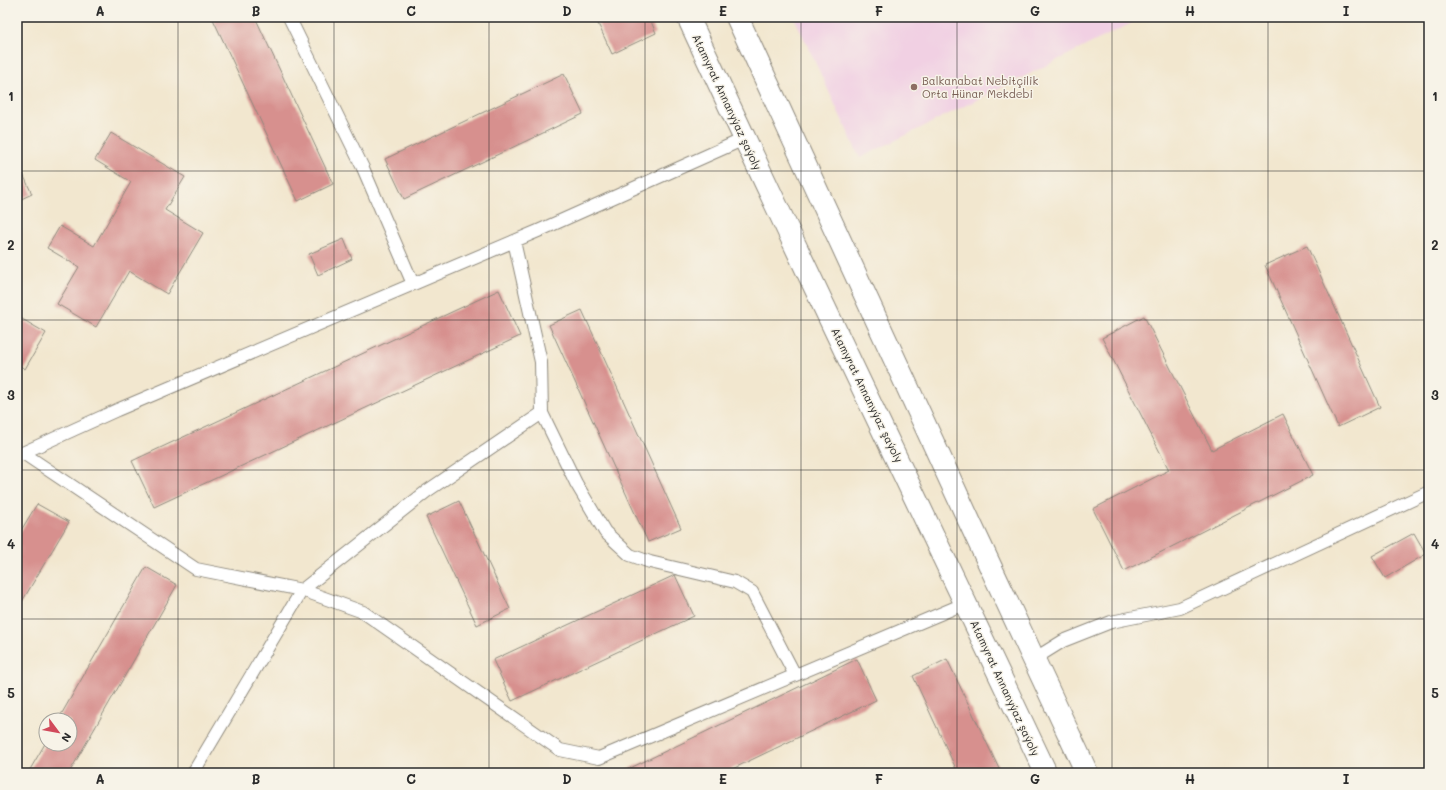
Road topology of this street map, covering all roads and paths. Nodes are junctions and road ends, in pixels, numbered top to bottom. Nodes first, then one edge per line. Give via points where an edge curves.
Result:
1 (289, 17) edge
2 (688, 17) edge
3 (737, 17) edge
4 (744, 140) junction
5 (514, 241) junction
6 (413, 284) junction
7 (542, 413) junction
8 (20, 454) edge
9 (1429, 492) edge
10 (302, 590) junction
11 (966, 603) junction
12 (1034, 659) junction
13 (795, 675) junction
14 (193, 773) edge
15 (1046, 773) edge
16 (1087, 773) edge

1 - 6 lane via 363,168
2 - 4 street, Atamyrat Annanyýaz şaýoly
3 - 12 street
4 - 5 lane
4 - 11 street, Atamyrat Annanyýaz şaýoly
5 - 6 lane
5 - 7 lane via 541,362
6 - 8 lane
7 - 10 lane via 427,491
7 - 13 lane via 576,483 605,532 630,555 735,582 752,592
8 - 10 lane via 196,569
9 - 12 lane via 1180,608 1111,622 1063,641
10 - 13 lane via 362,612 560,750 599,758
10 - 14 lane
11 - 13 lane
11 - 15 street, Atamyrat Annanyýaz şaýoly
12 - 16 street

